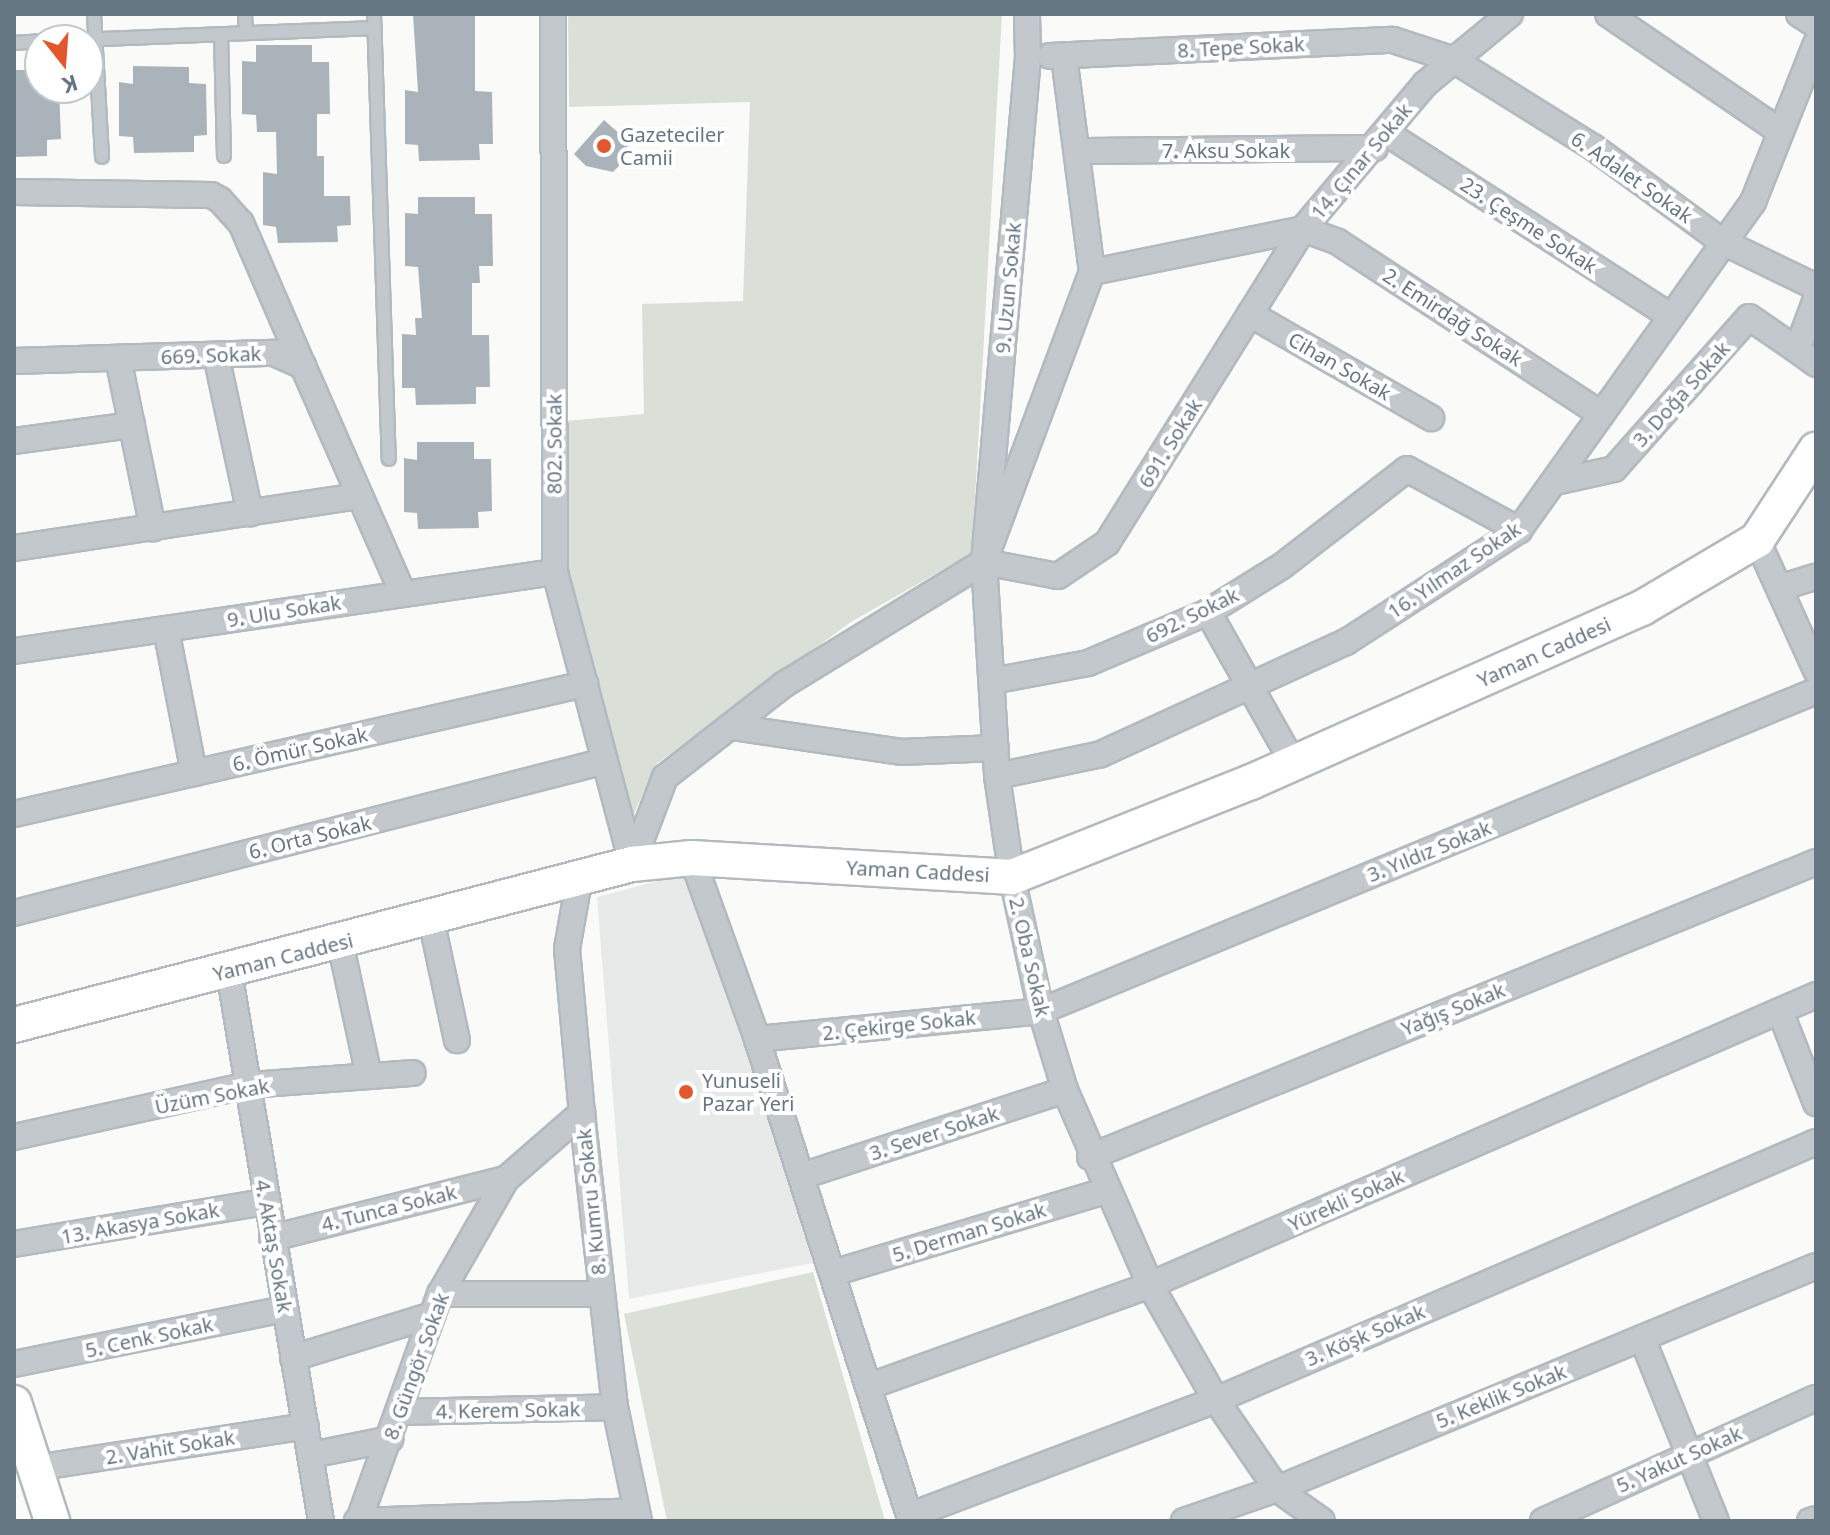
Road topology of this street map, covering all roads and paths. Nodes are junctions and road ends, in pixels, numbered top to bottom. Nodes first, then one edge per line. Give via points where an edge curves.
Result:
1 (245, 14) edge
2 (374, 14) edge
3 (553, 14) edge
4 (1027, 14) edge
5 (1510, 14) edge
6 (1608, 14) edge
7 (1799, 14) edge
8 (1816, 25) edge
9 (375, 28) junction
10 (246, 33) junction
11 (221, 34) junction
12 (104, 39) edge
13 (1816, 44) edge
14 (1064, 56) junction
15 (1028, 57) junction
16 (1452, 59) junction
17 (99, 104) edge
18 (1781, 132) junction
19 (1381, 141) junction
20 (1077, 151) junction
21 (224, 156) dead end
22 (102, 157) dead end
23 (14, 192) edge
24 (1303, 229) junction
25 (1723, 242) junction
26 (1092, 272) junction
27 (1816, 287) edge
28 (1816, 299) edge
29 (1250, 314) junction
30 (1670, 316) junction
31 (216, 355) junction
32 (1807, 357) edge
33 (118, 358) junction
34 (14, 361) edge
35 (303, 366) junction
36 (1599, 413) junction
37 (1431, 418) dead end
38 (132, 425) junction
39 (14, 441) edge
40 (1814, 457) edge
41 (389, 459) dead end
42 (1555, 482) junction
43 (359, 496) junction
44 (250, 513) junction
45 (153, 528) junction
46 (1519, 530) junction
47 (1757, 540) junction
48 (14, 548) edge
49 (984, 562) junction
50 (555, 572) junction
51 (1816, 577) edge
52 (1779, 588) junction
53 (402, 592) junction
54 (1208, 612) junction
55 (166, 629) junction
56 (14, 651) edge
57 (1816, 670) edge
58 (992, 681) junction
59 (585, 684) junction
60 (1249, 687) junction
61 (1816, 691) edge
62 (732, 727) junction
63 (996, 748) junction
64 (605, 761) junction
65 (1293, 763) junction
66 (194, 773) junction
67 (997, 776) junction
68 (14, 814) edge
69 (692, 858) junction
70 (1816, 862) edge
71 (632, 864) junction
72 (1012, 877) junction
73 (579, 881) junction
74 (14, 913) edge
75 (431, 919) junction
76 (340, 942) junction
77 (229, 971) junction
78 (1816, 995) edge
79 (1041, 1011) junction
80 (1780, 1011) junction
81 (14, 1025) edge
82 (757, 1039) junction
83 (457, 1040) dead end
84 (413, 1073) dead end
85 (369, 1076) junction
86 (249, 1085) junction
87 (1065, 1090) junction
88 (1816, 1103) edge
89 (582, 1113) junction
90 (14, 1137) edge
91 (1816, 1142) edge
92 (1090, 1157) junction
93 (802, 1176) junction
94 (506, 1179) junction
95 (1105, 1191) junction
96 (266, 1202) junction
97 (272, 1238) junction
98 (14, 1244) edge
99 (1816, 1266) edge
100 (833, 1273) junction
101 (1150, 1285) junction
102 (601, 1294) junction
103 (436, 1304) junction
104 (285, 1309) junction
105 (1642, 1338) junction
106 (293, 1358) junction
107 (14, 1364) edge
108 (870, 1386) junction
109 (1816, 1398) edge
110 (1216, 1400) junction
111 (615, 1407) junction
112 (401, 1412) junction
113 (16, 1416) edge
114 (306, 1426) junction
115 (390, 1439) junction
116 (1689, 1454) junction
117 (311, 1455) junction
118 (35, 1468) junction
119 (1277, 1489) junction
120 (638, 1516) edge
121 (910, 1518) edge
122 (1816, 1519) edge
123 (358, 1520) edge
124 (52, 1521) edge
125 (321, 1521) edge
126 (1184, 1521) edge
127 (1322, 1521) edge
128 (1543, 1521) edge
129 (1716, 1521) edge
130 (1810, 1521) edge

1 - 10 lane
2 - 9 lane
3 - 50 street, 802. Sokak
4 - 15 street, 9. Uzun Sokak
5 - 16 street, 14. Çınar Sokak
6 - 18 street
7 - 8 street
9 - 10 lane
9 - 41 lane
10 - 11 lane
11 - 12 lane
11 - 21 lane
13 - 18 street, 16. Yılmaz Sokak
14 - 15 street, 8. Tepe Sokak
14 - 16 street, 8. Tepe Sokak via 1393,40
14 - 20 street
15 - 49 street, 9. Uzun Sokak
16 - 19 street, 14. Çınar Sokak via 1425,84
16 - 25 street, 6. Adalet Sokak via 1593,147
17 - 22 lane
18 - 25 street, 16. Yılmaz Sokak via 1753,202
19 - 20 street, 7. Aksu Sokak
19 - 24 street, 14. Çınar Sokak
19 - 30 street, 23. Çeşme Sokak
20 - 26 street
23 - 35 street via 211,195 220,200 241,223
24 - 26 street, 14. Çınar Sokak
24 - 29 street, 691. Sokak
24 - 36 street, 2. Emirdağ Sokak via 1338,242
25 - 27 street, 6. Adalet Sokak
25 - 30 street, 16. Yılmaz Sokak
26 - 49 street
28 - 32 street
29 - 37 street, Cihan Sokak
29 - 49 street, 691. Sokak via 1107,543 1058,576
30 - 36 street, 16. Yılmaz Sokak
31 - 33 street, 669. Sokak
31 - 35 street, 669. Sokak via 274,353
31 - 44 street
32 - 42 street, 3. Doğa Sokak via 1749,317 1614,469
33 - 34 street, 669. Sokak
33 - 38 street
35 - 43 street
36 - 42 street, 16. Yılmaz Sokak
38 - 39 street
38 - 45 street
40 - 47 main road, Yaman Caddesi
42 - 46 street, 16. Yılmaz Sokak
43 - 44 street
43 - 53 street
44 - 45 street
45 - 48 street
46 - 54 street, 692. Sokak via 1407,469 1282,566
46 - 60 street, 16. Yılmaz Sokak via 1346,642
47 - 52 street
47 - 65 main road, Yaman Caddesi via 1642,608
49 - 58 street, 2. Oba Sokak
49 - 62 street via 783,685
50 - 53 street, 9. Ulu Sokak
50 - 59 street, 802. Sokak
51 - 52 street
52 - 57 street
53 - 55 street, 9. Ulu Sokak
54 - 58 street, 692. Sokak via 1088,663
54 - 60 street
55 - 56 street, 9. Ulu Sokak
55 - 66 street
58 - 63 street, 2. Oba Sokak
59 - 64 street, 802. Sokak
59 - 66 street, 6. Ömür Sokak
60 - 65 street
60 - 67 street, 16. Yılmaz Sokak via 1101,754
61 - 79 street, 3. Yıldız Sokak
62 - 63 street via 901,752
62 - 71 street via 665,777
63 - 67 street, 2. Oba Sokak
64 - 71 street, 802. Sokak
64 - 74 street, 6. Orta Sokak
65 - 72 main road, Yaman Caddesi
66 - 68 street, 6. Ömür Sokak
67 - 72 street, 2. Oba Sokak
69 - 71 main road, Yaman Caddesi
69 - 72 main road, Yaman Caddesi
69 - 82 street
70 - 92 street, Yağış Sokak
71 - 73 main road, Yaman Caddesi
72 - 79 street, 2. Oba Sokak
73 - 75 main road, Yaman Caddesi
73 - 89 street, 8. Kumru Sokak via 567,949
75 - 76 main road, Yaman Caddesi
75 - 83 street
76 - 77 main road, Yaman Caddesi
76 - 85 street
77 - 81 main road, Yaman Caddesi
77 - 86 street, 4. Aktaş Sokak
78 - 80 street, Yürekli Sokak
79 - 82 street, 2. Çekirge Sokak
79 - 87 street, 2. Oba Sokak
80 - 88 street
80 - 101 street, Yürekli Sokak
82 - 93 street
84 - 85 street, Üzüm Sokak
85 - 86 street, Üzüm Sokak
86 - 90 street, Üzüm Sokak
86 - 96 street, 4. Aktaş Sokak
87 - 92 street, 2. Oba Sokak
87 - 93 street, 3. Sever Sokak
89 - 94 street, 8. Güngör Sokak
89 - 102 street, 8. Kumru Sokak
91 - 110 street, 3. Köşk Sokak
92 - 95 street, 2. Oba Sokak
93 - 100 street
94 - 97 street, 4. Tunca Sokak
94 - 103 street, 8. Güngör Sokak
95 - 100 street, 5. Derman Sokak
95 - 101 street, 2. Oba Sokak
96 - 97 street, 4. Aktaş Sokak
96 - 98 street, 13. Akasya Sokak
97 - 104 street, 4. Aktaş Sokak
99 - 105 street, 5. Keklik Sokak
100 - 108 street
101 - 108 street, Yürekli Sokak
101 - 110 street, 2. Oba Sokak
102 - 103 street
102 - 111 street, 8. Kumru Sokak
103 - 106 street
103 - 112 street, 8. Güngör Sokak
104 - 106 street, 4. Aktaş Sokak
104 - 107 street, 5. Cenk Sokak
105 - 116 street
105 - 119 street, 5. Keklik Sokak
106 - 114 street, 4. Aktaş Sokak
108 - 121 street
109 - 116 street, 5. Yakut Sokak
110 - 119 street, 2. Oba Sokak
110 - 121 street, 3. Köşk Sokak
111 - 112 street, 4. Kerem Sokak
111 - 120 street, 8. Kumru Sokak
112 - 115 street, 8. Güngör Sokak
113 - 118 main road
114 - 117 street, 4. Aktaş Sokak
114 - 118 street, 2. Vahit Sokak
115 - 117 street
115 - 123 street, 8. Güngör Sokak
116 - 128 street, 5. Yakut Sokak
116 - 129 street
117 - 125 street, 4. Aktaş Sokak
118 - 124 main road
119 - 126 street, 5. Keklik Sokak
119 - 127 street
120 - 123 street
122 - 130 street

